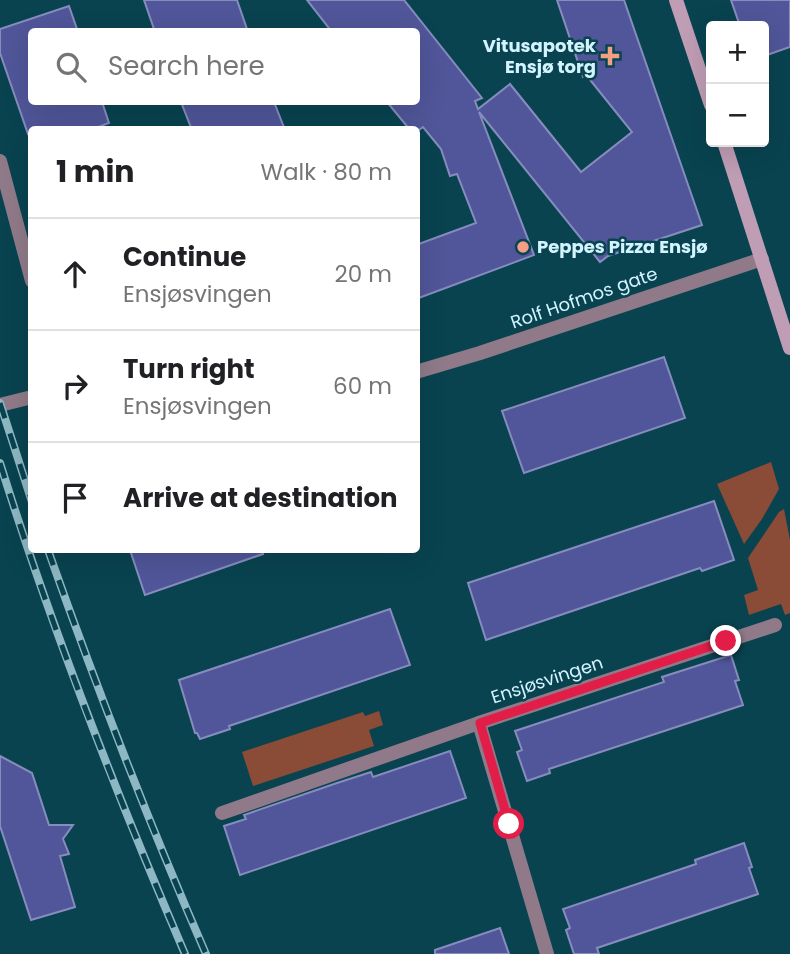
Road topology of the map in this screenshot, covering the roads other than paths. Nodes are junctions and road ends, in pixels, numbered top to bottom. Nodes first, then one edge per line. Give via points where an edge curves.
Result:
1 (676, 0) edge
2 (706, 90) edge
3 (725, 147) edge
4 (0, 161) edge
5 (762, 258) junction
6 (28, 266) edge
7 (790, 348) edge
8 (420, 371) edge
9 (28, 398) edge
10 (0, 405) edge
11 (775, 625) dead end
12 (480, 723) junction
13 (222, 813) dead end
14 (547, 954) edge

1 - 2 main road
3 - 5 main road
4 - 6 street
5 - 7 main road
5 - 8 street, Rolf Hofmos gate
9 - 10 street
11 - 12 street, Ensjøsvingen
12 - 13 street
12 - 14 street, Ensjøsvingen

